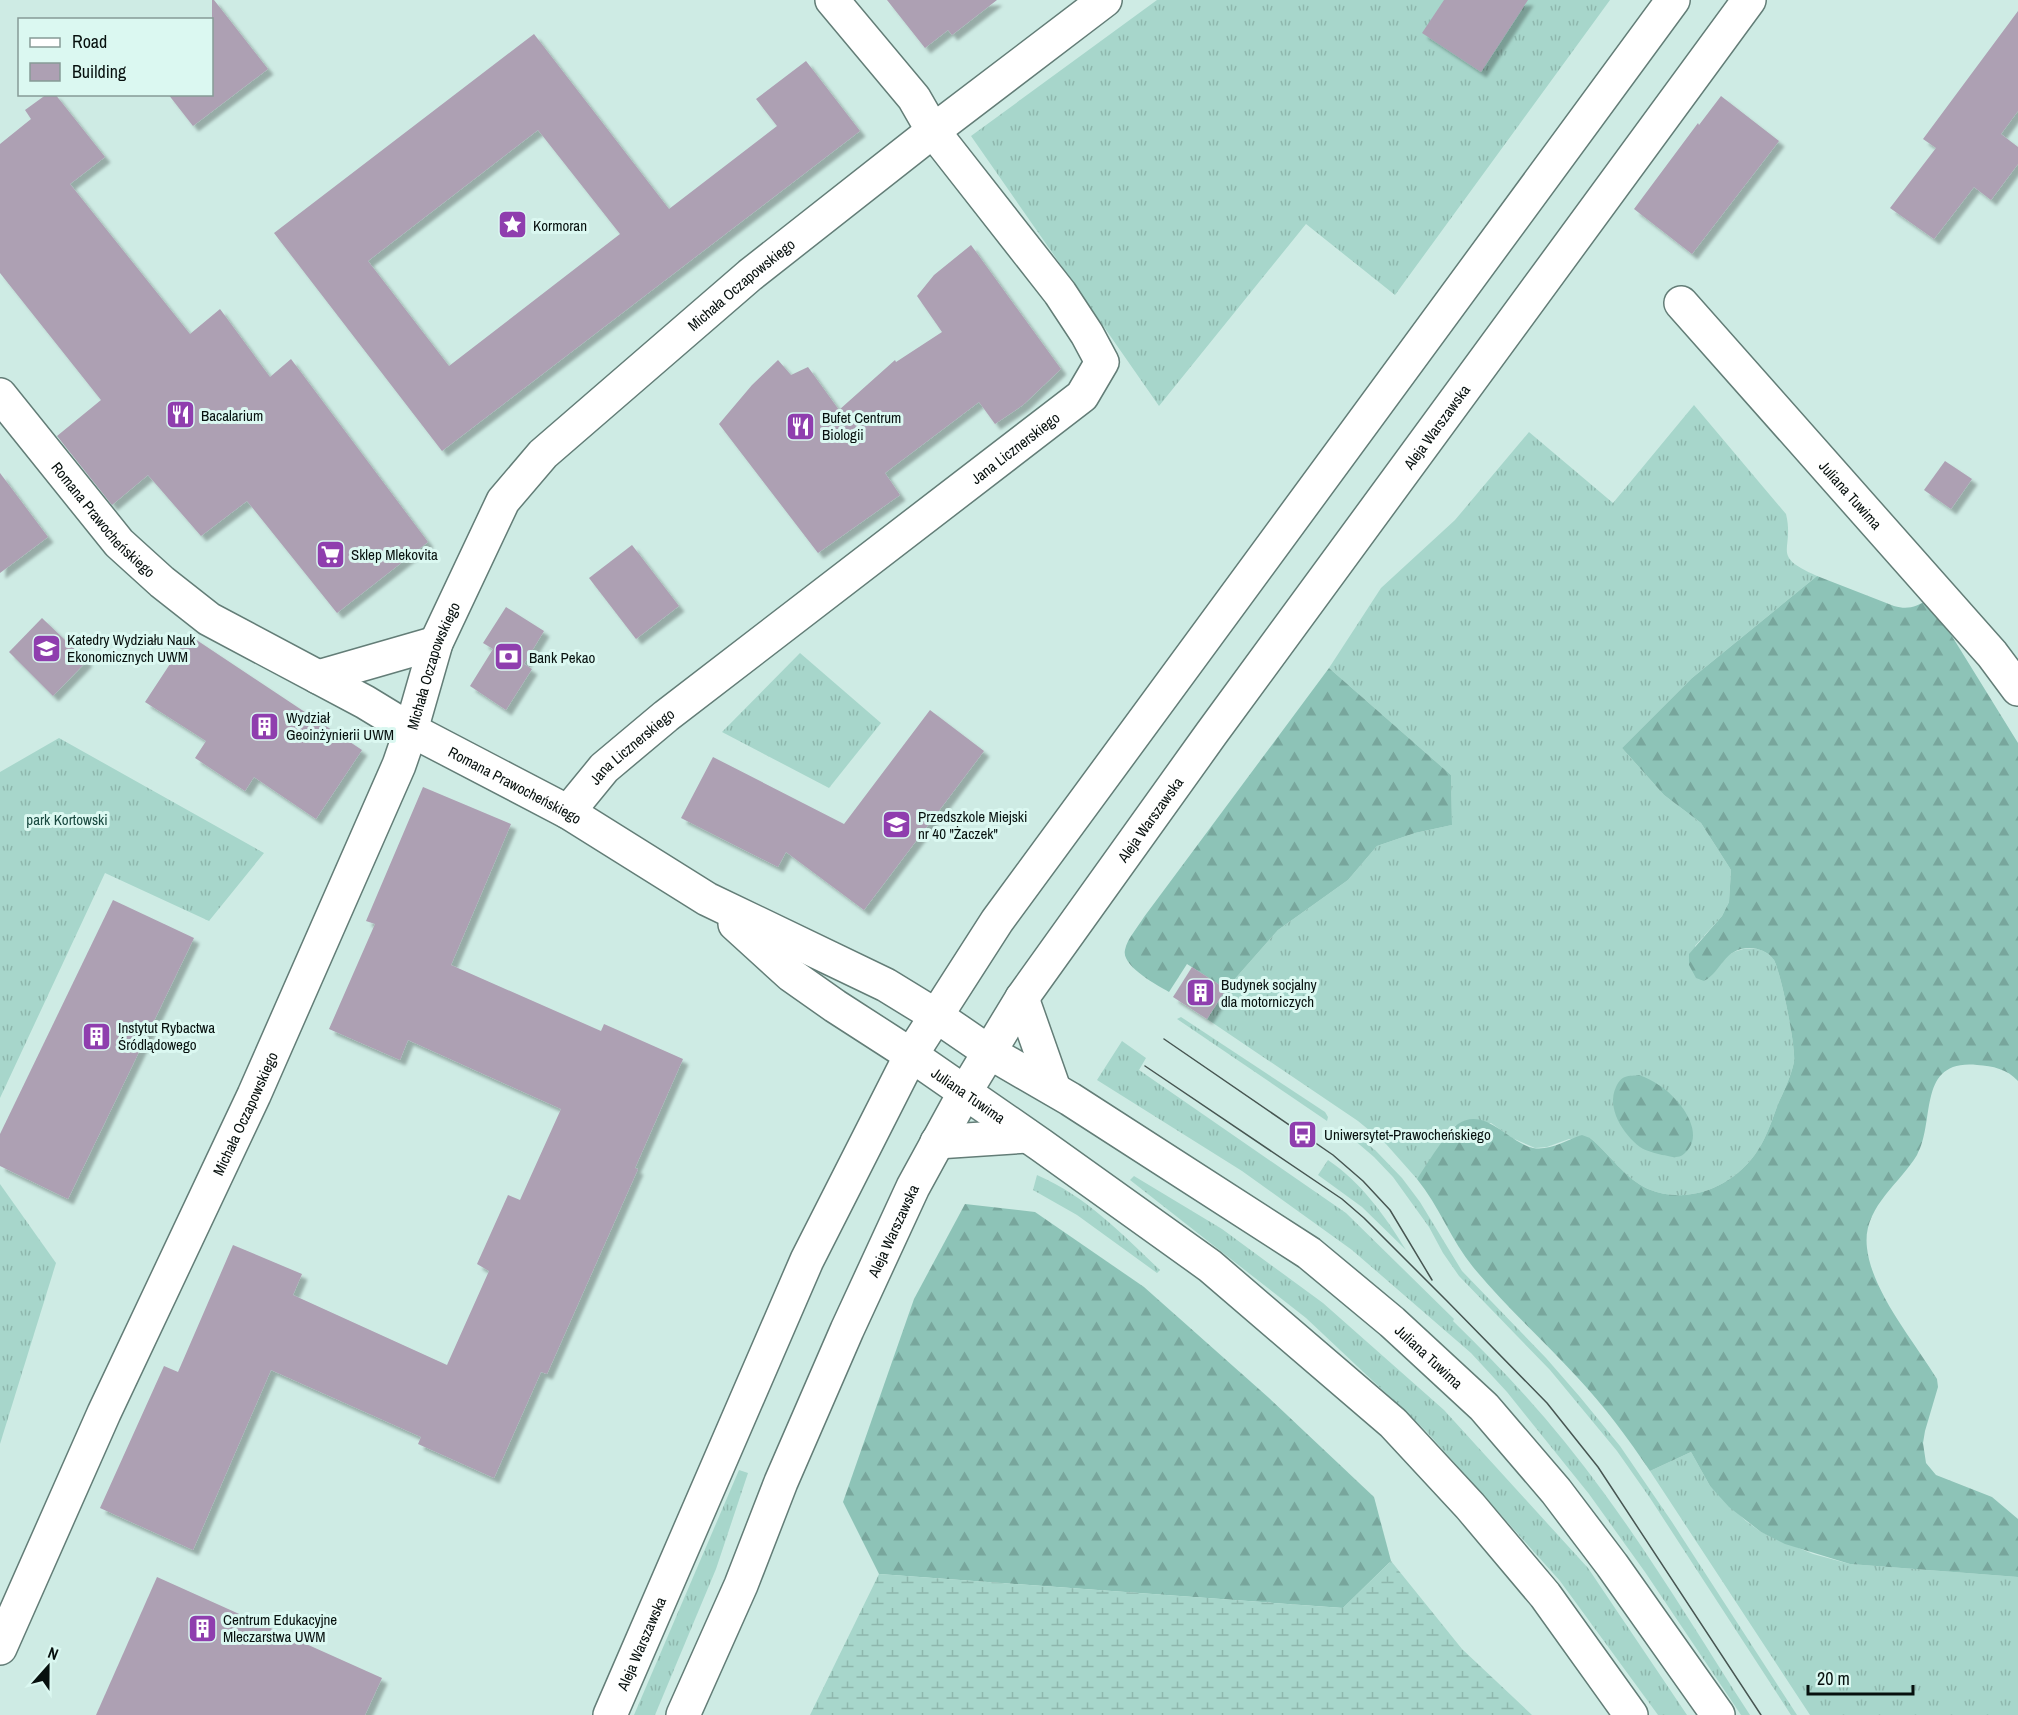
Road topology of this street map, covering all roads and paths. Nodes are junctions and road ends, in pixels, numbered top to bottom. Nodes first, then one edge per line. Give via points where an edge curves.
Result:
1 (832, 0) edge
2 (1105, 0) edge
3 (1673, 0) edge
4 (1749, 0) edge
5 (933, 131) junction
6 (1681, 303) dead end
7 (0, 395) edge
8 (436, 643) junction
9 (318, 677) junction
10 (2018, 689) edge
11 (411, 729) junction
12 (568, 812) junction
13 (707, 899) junction
14 (1022, 998) junction
15 (935, 1015) junction
16 (989, 1052) junction
17 (911, 1055) junction
18 (1054, 1089) junction
19 (964, 1092) junction
20 (1027, 1136) junction
21 (937, 1142) junction
22 (0, 1648) edge
23 (610, 1715) edge
24 (683, 1715) edge
25 (1631, 1715) edge
26 (1718, 1715) edge

1 - 5 main road, Jana Licznerskiego via 914,98
2 - 5 main road, Michała Oczapowskiego
3 - 15 main road, Aleja Warszawska via 997,921
4 - 14 main road, Aleja Warszawska via 1238,696
5 - 8 main road, Michała Oczapowskiego via 750,275 543,454 502,501
5 - 12 main road, Jana Licznerskiego via 1060,293 1102,362 1082,396 666,716 604,768
6 - 10 main road, Juliana Tuwima via 1992,654
7 - 9 main road, Romana Prawocheńskiego via 119,543 162,582 209,619
8 - 9 main road
8 - 11 main road, Michała Oczapowskiego
9 - 11 main road, Romana Prawocheńskiego
11 - 12 main road, Romana Prawocheńskiego
11 - 22 main road, Michała Oczapowskiego via 399,765 254,1095 104,1413
12 - 13 main road, Romana Prawocheńskiego
13 - 15 main road, Romana Prawocheńskiego via 886,985
13 - 17 main road, Romana Prawocheńskiego via 791,975
14 - 16 main road, Aleja Warszawska
14 - 18 main road
15 - 16 main road, Juliana Tuwima
15 - 17 main road, Aleja Warszawska
16 - 18 main road, Juliana Tuwima
16 - 19 main road, Aleja Warszawska
17 - 19 main road, Juliana Tuwima
17 - 23 main road, Aleja Warszawska via 807,1260
18 - 26 main road, Juliana Tuwima via 1309,1253 1392,1322 1484,1407 1612,1564
19 - 20 main road, Juliana Tuwima
19 - 21 main road, Aleja Warszawska
20 - 21 main road, Juliana Tuwima
20 - 25 main road, Juliana Tuwima via 1210,1266 1393,1423 1545,1595
21 - 24 main road, Aleja Warszawska via 843,1341

